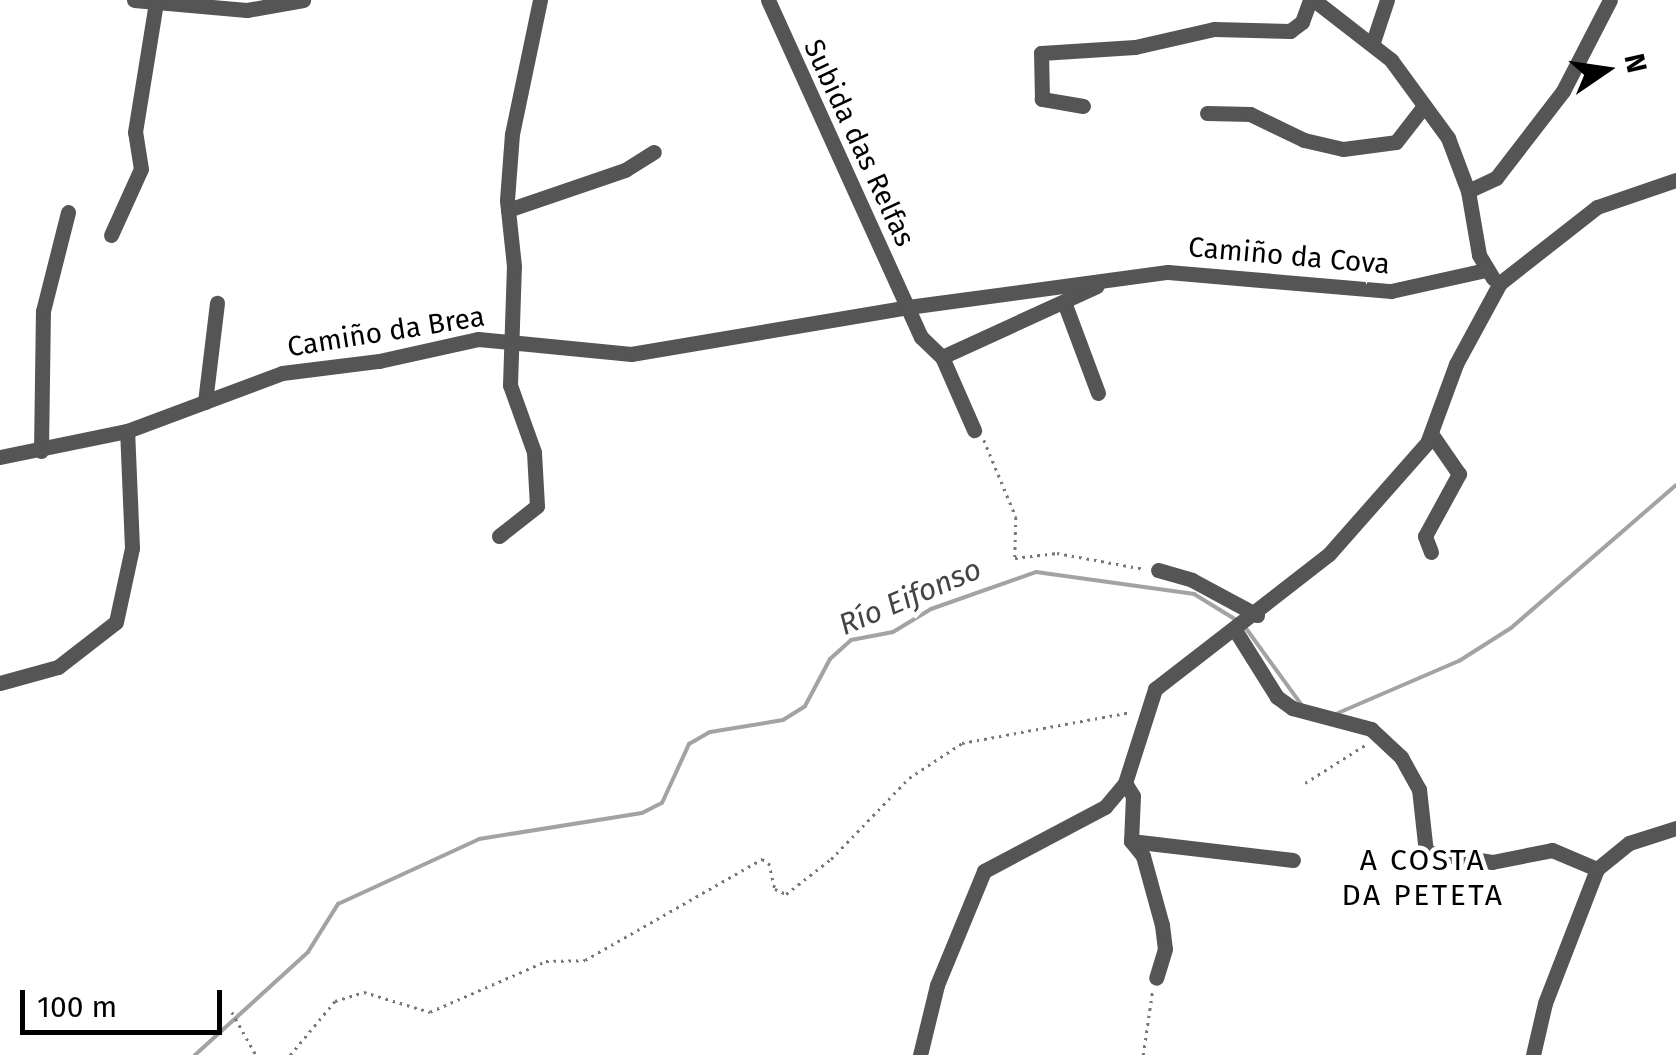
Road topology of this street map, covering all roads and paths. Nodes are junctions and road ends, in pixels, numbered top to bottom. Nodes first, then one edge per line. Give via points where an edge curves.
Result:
1 (134, 0) edge
2 (302, 0) edge
3 (540, 0) edge
4 (768, 0) edge
5 (1312, 0) edge
6 (1386, 0) edge
7 (1610, 0) edge
8 (156, 2) edge
9 (1373, 42) junction
10 (1082, 106) dead end
11 (1424, 106) junction
12 (1207, 113) dead end
13 (654, 152) dead end
14 (1676, 180) edge
15 (1468, 191) junction
16 (508, 210) junction
17 (68, 212) dead end
18 (111, 235) dead end
19 (1486, 270) junction
20 (1105, 282) junction
21 (1500, 283) junction
22 (1064, 302) junction
23 (217, 304) dead end
24 (908, 306) junction
25 (512, 339) junction
26 (942, 356) junction
27 (1098, 393) dead end
28 (205, 402) junction
29 (974, 430) joint
30 (126, 431) junction
31 (1432, 435) junction
32 (41, 451) junction
33 (0, 456) edge
34 (499, 536) dead end
35 (1431, 552) dead end
36 (1158, 570) joint
37 (1257, 616) junction
38 (1237, 628) junction
39 (0, 683) edge
40 (1143, 710) junction
41 (1379, 736) junction
42 (1304, 783) dead end
43 (1125, 784) junction
44 (1676, 828) edge
45 (1131, 840) junction
46 (1293, 860) dead end
47 (1597, 870) junction
48 (1156, 978) joint
49 (232, 1012) dead end
50 (256, 1055) edge
51 (290, 1055) edge
52 (920, 1055) edge
53 (1143, 1055) edge
54 (1533, 1055) edge

1 - 8 street
2 - 8 street via 248,10
3 - 16 street via 512,134
4 - 24 street, Subida das Relfas
5 - 9 street
5 - 10 street via 1290,31 1214,28 1134,46 1041,52 1042,99
6 - 9 street
7 - 15 street via 1563,90 1496,178
8 - 18 street via 135,132 141,169
9 - 11 street
11 - 12 street via 1396,142 1343,148 1304,140 1250,114
11 - 15 street via 1448,138
13 - 16 street via 625,170
14 - 21 street via 1597,207
15 - 19 street
16 - 25 street
17 - 32 street via 43,311
19 - 20 street, Camiño da Cova via 1391,291 1199,272
19 - 21 street
20 - 22 street
20 - 24 street, Camiño da Cova
21 - 31 street via 1456,364
22 - 26 street
22 - 27 street
23 - 28 street
24 - 25 street, Camiño da Brea via 631,354
24 - 26 street, Subida das Relfas via 931,352
25 - 28 street, Camiño da Brea via 282,372
25 - 34 street via 510,385 534,452 537,506
26 - 29 street, Subida das Relfas
28 - 30 street, Camiño da Brea
29 - 36 path via 981,432 1016,517 1016,558 1057,553
30 - 32 street, Camiño da Brea
30 - 39 street via 132,548 116,622 58,667
31 - 35 street via 1460,474 1425,536
31 - 37 street via 1329,554
32 - 33 street, Camiño da Brea
36 - 37 street via 1192,580
37 - 38 street
38 - 40 street via 1179,666
38 - 41 street via 1292,708
40 - 43 street
40 - 51 path via 962,743 910,778 831,859 786,894 775,889 769,863 762,860 585,960 546,961 430,1012 364,992 335,1001
41 - 42 path
41 - 47 street via 1416,776 1421,840 1436,858 1492,862 1552,850
43 - 45 street via 1133,796
43 - 52 street via 1086,820 984,871 937,985
44 - 47 street via 1629,843
45 - 46 street
45 - 48 street via 1162,925 1165,949
47 - 54 street via 1545,1003
48 - 53 path via 1142,1024
49 - 50 path

